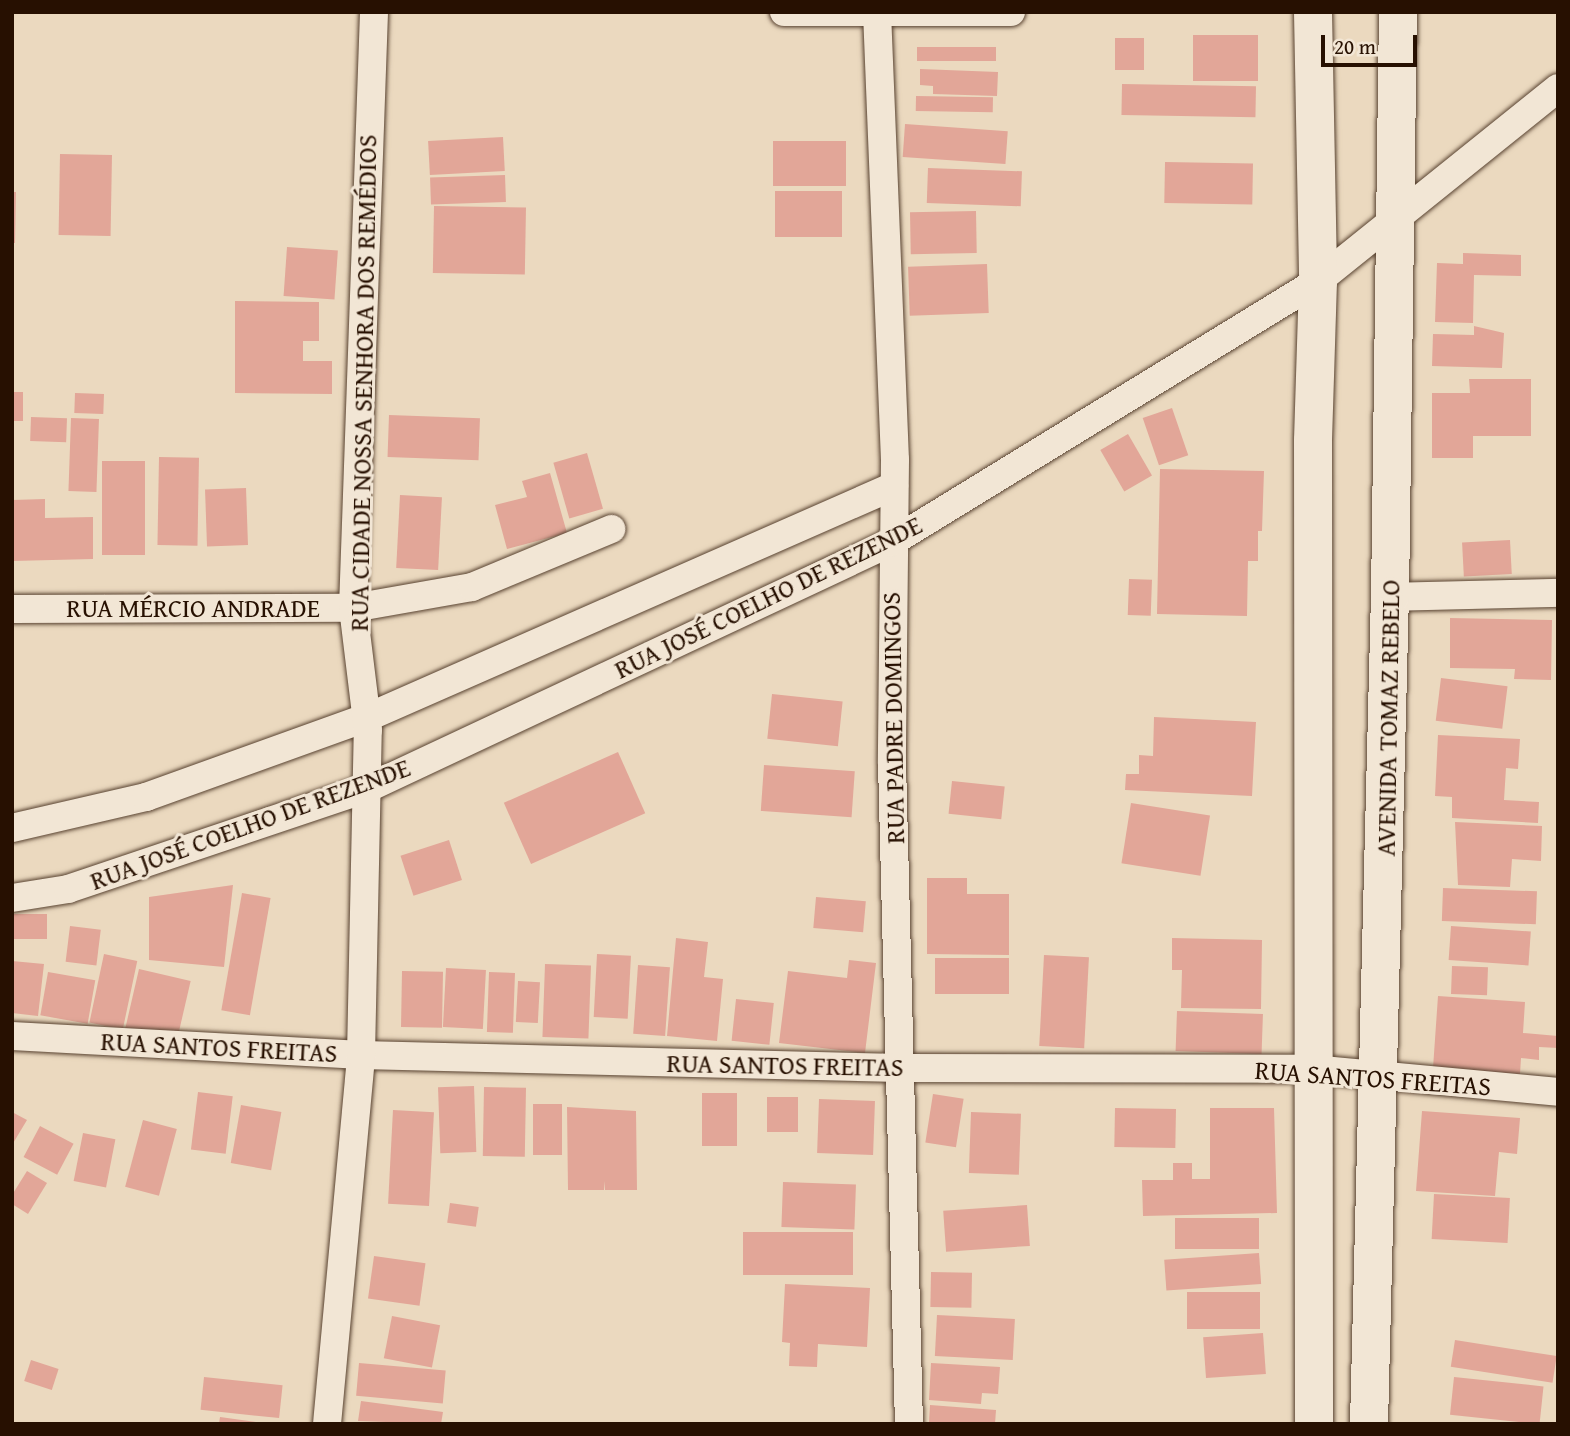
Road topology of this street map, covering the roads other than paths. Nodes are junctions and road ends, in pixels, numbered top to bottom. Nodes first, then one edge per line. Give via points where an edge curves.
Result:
1 (374, 12) edge
2 (784, 12) edge
3 (1011, 12) edge
4 (1313, 12) edge
5 (1398, 12) edge
6 (877, 13) edge
7 (1558, 88) edge
8 (1396, 218) junction
9 (1318, 281) junction
10 (894, 486) junction
11 (611, 529) dead end
12 (892, 542) junction
13 (1558, 593) edge
14 (1390, 597) junction
15 (352, 608) junction
16 (12, 609) edge
17 (366, 719) junction
18 (368, 788) junction
19 (12, 828) edge
20 (12, 898) edge
21 (12, 1035) edge
22 (362, 1055) junction
23 (901, 1068) junction
24 (1312, 1069) junction
25 (1380, 1078) junction
26 (1558, 1092) edge
27 (327, 1424) edge
28 (909, 1424) edge
29 (1314, 1424) edge
30 (1369, 1424) edge

1 - 15 street, RUA CIDADE NOSSA SENHORA DOS REMÉDIOS
2 - 6 street
3 - 6 street
4 - 9 main road
5 - 8 main road, AVENIDA TOMAZ REBELO
6 - 10 street, RUA PADRE DOMINGOS
7 - 8 street, RUA JOSÉ COELHO DE REZENDE
8 - 9 street, RUA JOSÉ COELHO DE REZENDE
8 - 14 main road, AVENIDA TOMAZ REBELO
9 - 12 street, RUA JOSÉ COELHO DE REZENDE
9 - 24 main road
10 - 12 street, RUA PADRE DOMINGOS
10 - 17 street, RUA JOSÉ COELHO DE REZENDE
11 - 15 street, RUA MÉRCIO ANDRADE via 472,587
12 - 18 street, RUA JOSÉ COELHO DE REZENDE
12 - 23 street, RUA PADRE DOMINGOS
13 - 14 street
14 - 25 main road, AVENIDA TOMAZ REBELO
15 - 16 street, RUA MÉRCIO ANDRADE
15 - 17 street, RUA CIDADE NOSSA SENHORA DOS REMÉDIOS
17 - 18 street, RUA CIDADE NOSSA SENHORA DOS REMÉDIOS
17 - 19 street, RUA JOSÉ COELHO DE REZENDE via 146,797
18 - 20 street, RUA JOSÉ COELHO DE REZENDE via 68,889
18 - 22 street, RUA CIDADE NOSSA SENHORA DOS REMÉDIOS
21 - 22 street, RUA SANTOS FREITAS
22 - 23 street, RUA SANTOS FREITAS
22 - 27 street, RUA CIDADE NOSSA SENHORA DOS REMÉDIOS
23 - 24 street, RUA SANTOS FREITAS
23 - 28 street, RUA PADRE DOMINGOS
24 - 25 street, RUA SANTOS FREITAS
24 - 29 main road
25 - 26 street, RUA SANTOS FREITAS
25 - 30 main road, AVENIDA TOMAZ REBELO

